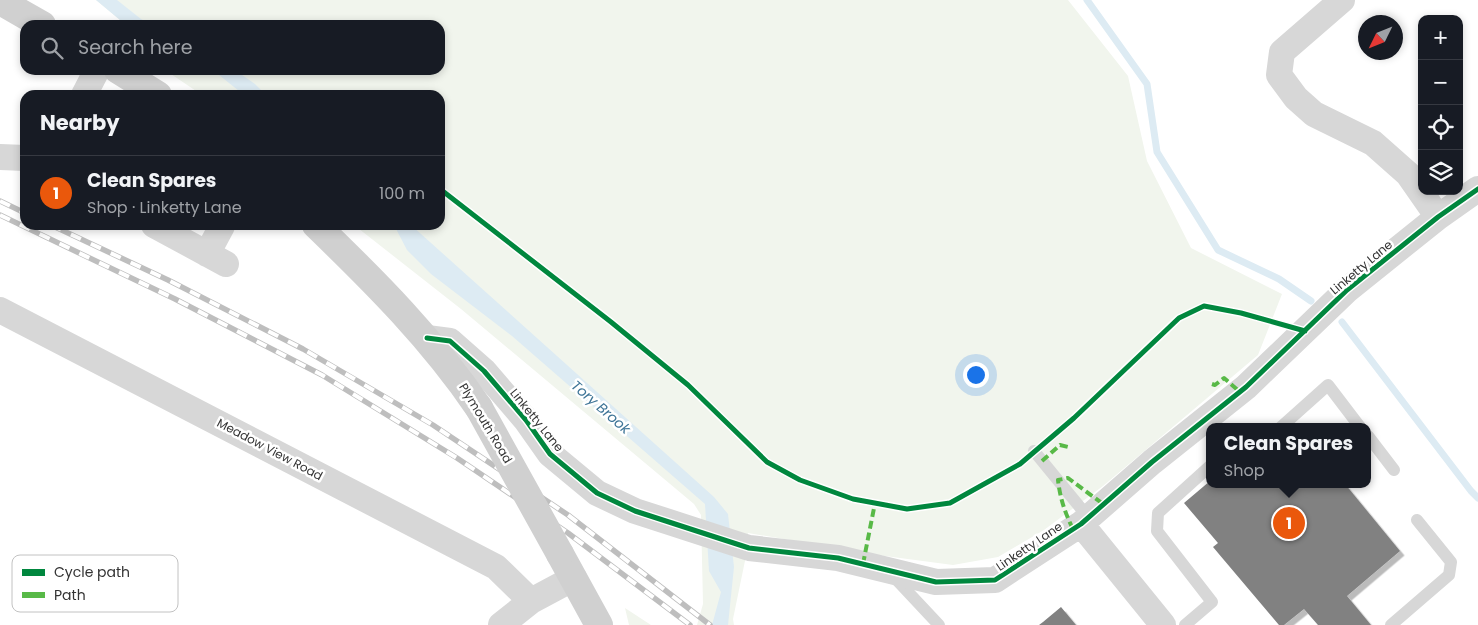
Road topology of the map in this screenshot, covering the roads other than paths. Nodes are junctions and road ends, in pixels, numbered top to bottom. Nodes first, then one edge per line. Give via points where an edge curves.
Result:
1 (1342, 0) edge
2 (0, 1) edge
3 (33, 20) edge
4 (94, 75) edge
5 (126, 75) edge
6 (87, 90) edge
7 (150, 90) edge
8 (0, 157) edge
9 (20, 158) edge
10 (1478, 190) edge
11 (1438, 217) junction
12 (163, 230) edge
13 (221, 230) edge
14 (321, 230) edge
15 (0, 310) edge
16 (427, 338) junction
17 (1285, 423) edge
18 (1357, 423) edge
19 (1371, 440) edge
20 (1034, 451) dead end
21 (1206, 470) edge
22 (1394, 470) dead end
23 (1084, 520) junction
24 (1417, 520) dead end
25 (888, 570) junction
26 (574, 578) junction
27 (531, 601) junction
28 (501, 625) edge
29 (599, 625) edge
30 (939, 625) edge
31 (1163, 625) edge
32 (1185, 625) edge
33 (1391, 625) edge

1 - 11 street via 1282,52 1279,76 1314,114 1373,143 1408,174
2 - 3 main road
4 - 6 street
5 - 7 main road
8 - 9 street
10 - 11 street, Linketty Lane
11 - 23 street, Linketty Lane via 1347,290 1246,387
12 - 13 street via 216,259
14 - 16 main road, Plymouth Road
15 - 27 street, Meadow View Road via 496,568
16 - 25 street, Linketty Lane via 450,341 484,371 550,454 597,493 635,511 748,548 838,558
16 - 26 main road, Plymouth Road, bridge via 479,408
17 - 18 lane via 1328,385
19 - 22 lane
20 - 23 lane
21 - 32 lane via 1158,513 1157,531 1212,602
23 - 25 street, Linketty Lane via 995,580 936,582
23 - 31 street
24 - 33 lane via 1451,562 1449,576
25 - 30 lane
26 - 27 street
26 - 29 main road, Plymouth Road
27 - 28 street

